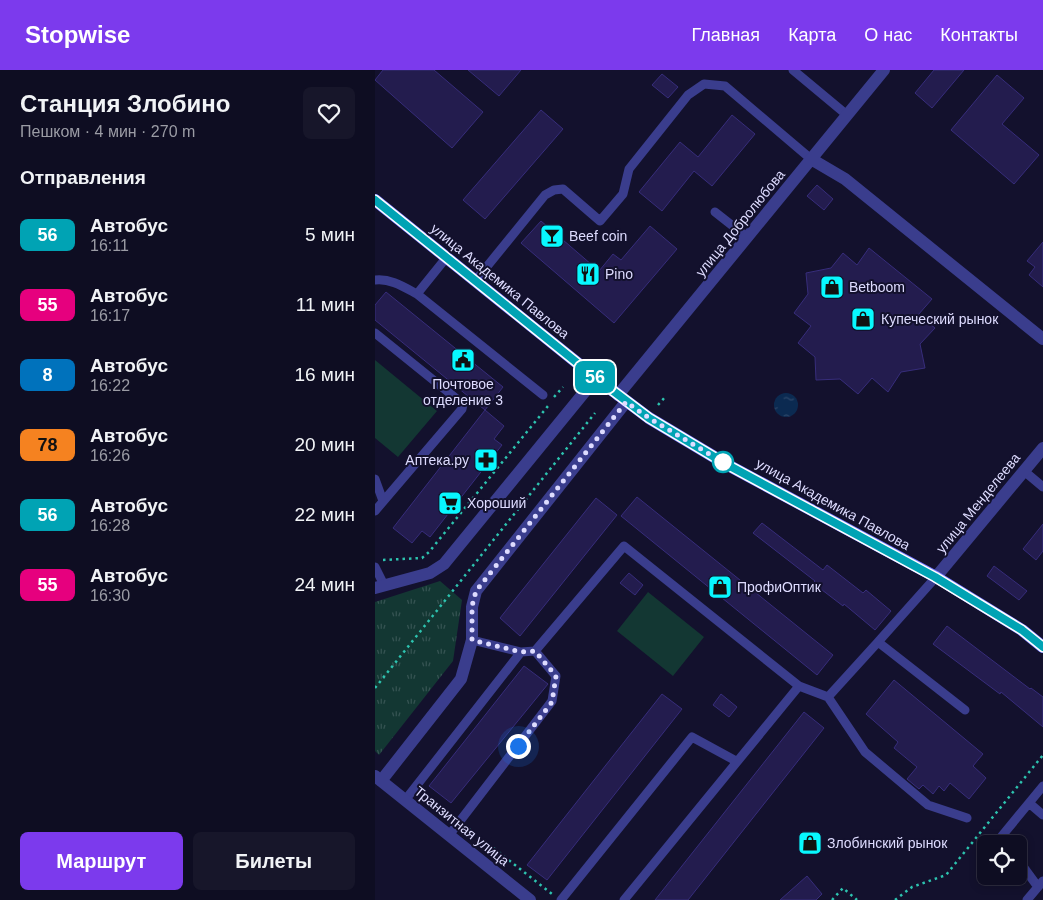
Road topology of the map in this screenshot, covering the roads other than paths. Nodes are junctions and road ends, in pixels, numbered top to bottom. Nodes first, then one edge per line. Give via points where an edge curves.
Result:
1 (793, 70) edge
2 (885, 70) edge
3 (847, 115) junction
4 (811, 159) junction
5 (375, 200) edge
6 (715, 212) dead end
7 (748, 238) junction
8 (447, 258) junction
9 (375, 280) edge
10 (476, 280) junction
11 (417, 294) junction
12 (375, 333) edge
13 (1043, 339) edge
14 (596, 378) junction
15 (543, 395) dead end
16 (622, 399) junction
17 (1043, 448) edge
18 (1024, 471) junction
19 (375, 479) edge
20 (1043, 488) edge
21 (383, 501) junction
22 (375, 510) edge
23 (375, 567) edge
24 (935, 577) junction
25 (379, 587) edge
26 (472, 640) junction
27 (878, 642) junction
28 (1043, 647) edge
29 (535, 651) junction
30 (521, 652) junction
31 (799, 686) junction
32 (828, 697) junction
33 (965, 710) dead end
34 (736, 761) junction
35 (378, 778) edge
36 (1043, 786) edge
37 (406, 799) junction
38 (1029, 803) junction
39 (1043, 815) edge
40 (967, 818) dead end
41 (450, 834) junction
42 (1003, 835) edge
43 (1027, 869) edge
44 (1041, 884) edge
45 (530, 900) edge
46 (560, 900) edge
47 (624, 900) edge
48 (1027, 900) edge

1 - 3 lane
2 - 3 street, улица Добролюбова
3 - 4 street, улица Добролюбова
4 - 7 street, улица Добролюбова
4 - 10 lane via 725,86 704,84 688,95 629,169 623,194 601,221 563,189 554,190 545,195
4 - 13 street via 845,179
5 - 8 main road, улица Академика Павлова
6 - 7 lane
7 - 16 street, улица Добролюбова
8 - 10 main road, улица Академика Павлова
8 - 11 lane
9 - 11 lane via 395,282
10 - 14 main road, улица Академика Павлова
11 - 15 lane
12 - 21 lane via 463,404
14 - 16 main road, улица Академика Павлова
14 - 25 street via 444,564 430,573
16 - 24 main road, улица Академика Павлова via 726,464
16 - 26 street, улица Добролюбова via 476,591 472,606
17 - 18 street, улица Менделеева
18 - 20 lane
18 - 24 street, улица Менделеева
19 - 21 lane
21 - 22 lane
23 - 25 lane
24 - 27 lane
24 - 28 main road, улица Академика Павлова via 1022,630
26 - 30 lane
26 - 35 street, улица Добролюбова via 461,679
27 - 32 lane
27 - 33 lane
29 - 30 lane
29 - 31 lane via 624,546
29 - 41 lane via 556,676 552,702
30 - 37 lane
31 - 32 lane
31 - 34 lane
32 - 40 lane via 865,752 928,805
34 - 46 lane via 692,737
34 - 47 lane
35 - 37 street, Транзитная улица
36 - 38 lane
37 - 41 street, Транзитная улица
38 - 39 lane
38 - 42 lane
41 - 45 street, Транзитная улица
43 - 44 lane
44 - 48 lane

